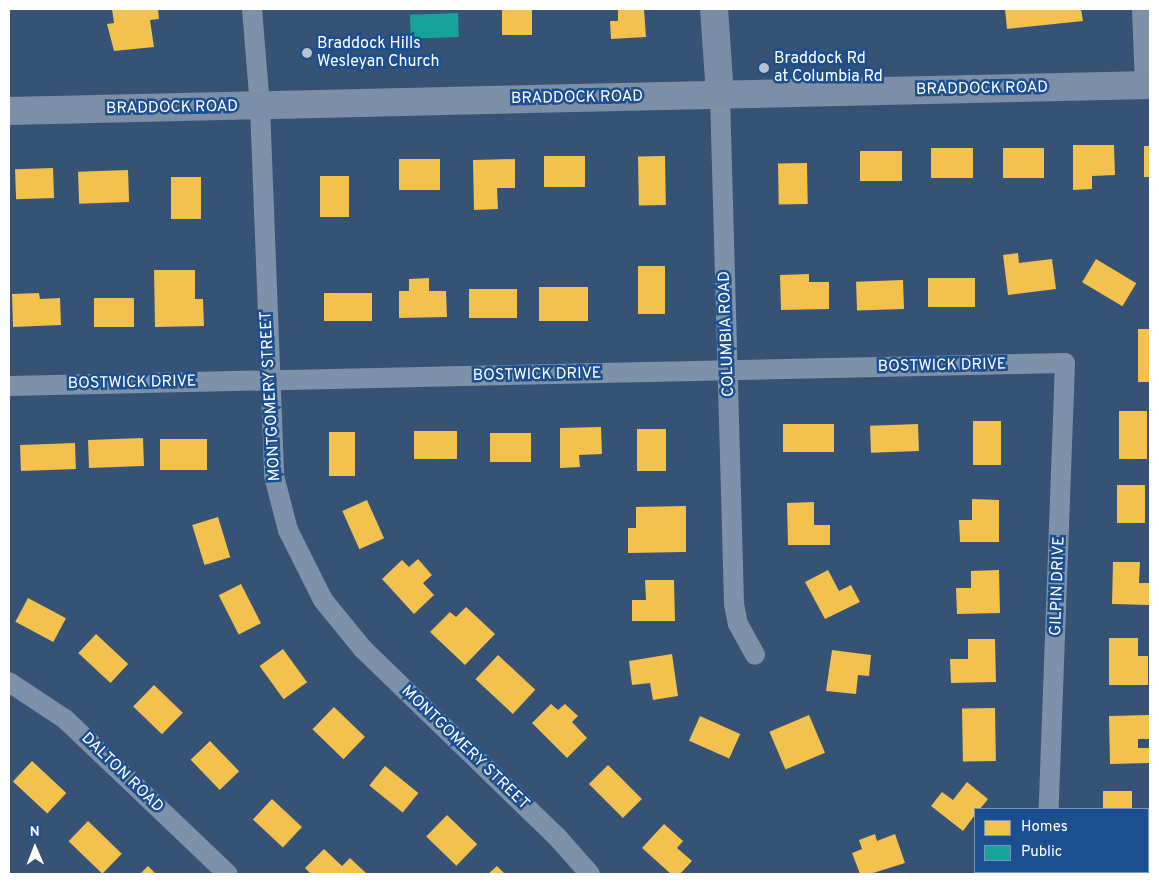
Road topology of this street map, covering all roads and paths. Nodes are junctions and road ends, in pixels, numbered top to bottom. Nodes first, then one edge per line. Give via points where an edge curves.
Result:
1 (252, 9) edge
2 (714, 9) edge
3 (1142, 9) edge
4 (1149, 85) edge
5 (720, 95) junction
6 (260, 106) junction
7 (9, 112) edge
8 (1065, 363) joint
9 (728, 370) junction
10 (268, 380) junction
11 (9, 386) edge
12 (755, 655) dead end
13 (9, 682) edge
14 (1049, 808) edge
15 (228, 874) edge
16 (590, 874) edge

1 - 6 street, MONTGOMERY STREET
2 - 5 street, COLUMBIA ROAD
3 - 4 street
4 - 5 main road, BRADDOCK ROAD
5 - 6 main road, BRADDOCK ROAD
5 - 9 street, COLUMBIA ROAD
6 - 7 main road, BRADDOCK ROAD
6 - 10 street, MONTGOMERY STREET
8 - 9 street, BOSTWICK DRIVE
8 - 14 street, GILPIN DRIVE
9 - 10 street, BOSTWICK DRIVE
9 - 12 street, COLUMBIA ROAD via 734,604 738,624
10 - 11 street, BOSTWICK DRIVE
10 - 16 street, MONTGOMERY STREET via 277,492 288,530 323,600 363,649 558,838
13 - 15 street, DALTON ROAD via 65,719

